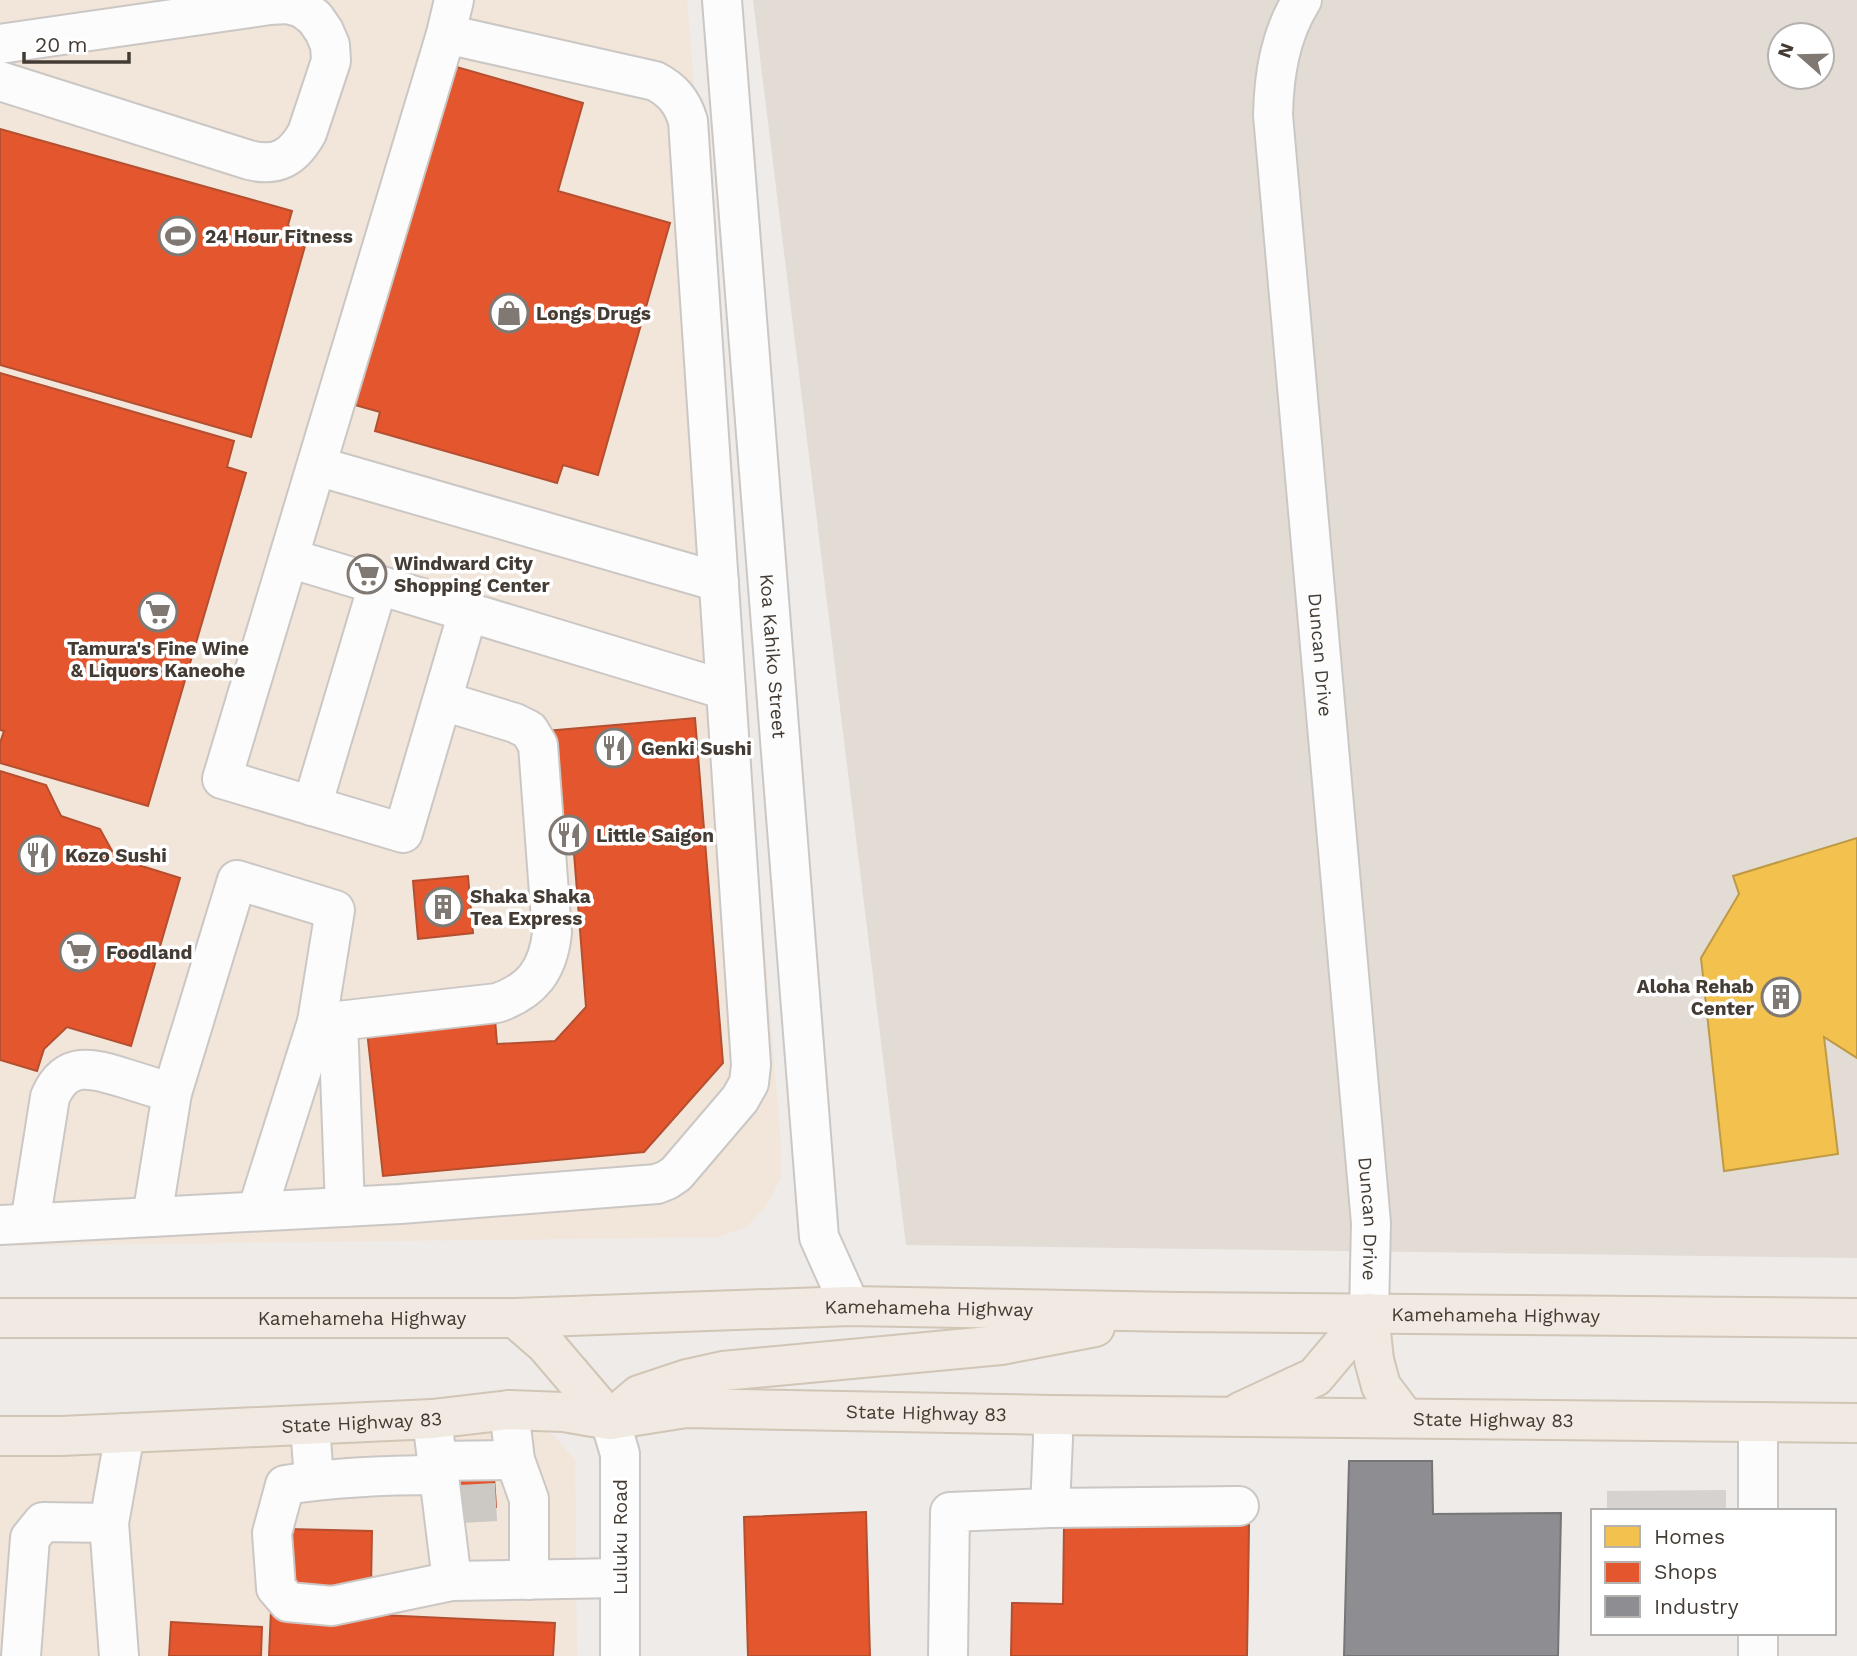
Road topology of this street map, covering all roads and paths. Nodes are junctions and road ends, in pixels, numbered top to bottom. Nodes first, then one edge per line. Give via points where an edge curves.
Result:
1 (722, 0) edge
2 (1302, 0) edge
3 (109, 14) edge
4 (450, 17) edge
5 (0, 44) edge
6 (0, 81) edge
7 (317, 466) junction
8 (289, 558) junction
9 (719, 582) junction
10 (378, 584) junction
11 (468, 612) junction
12 (726, 691) junction
13 (443, 701) junction
14 (312, 806) junction
15 (327, 1022) junction
16 (172, 1093) junction
17 (345, 1207) junction
18 (257, 1212) junction
19 (152, 1217) junction
20 (15, 1224) edge
21 (850, 1306) junction
22 (1176, 1312) junction
23 (1369, 1313) junction
24 (0, 1318) edge
25 (514, 1318) junction
26 (1857, 1318) edge
27 (509, 1410) junction
28 (1052, 1415) junction
29 (1232, 1416) junction
30 (1405, 1418) junction
31 (432, 1419) junction
32 (610, 1420) junction
33 (1758, 1422) junction
34 (1857, 1423) edge
35 (310, 1425) junction
36 (125, 1433) junction
37 (0, 1436) edge
38 (515, 1460) junction
39 (314, 1480) junction
40 (467, 1491) junction
41 (1239, 1506) dead end
42 (1050, 1508) junction
43 (1758, 1509) edge
44 (108, 1523) junction
45 (620, 1578) junction
46 (529, 1580) junction
47 (452, 1581) junction
48 (1758, 1635) edge
49 (21, 1656) edge
50 (119, 1656) edge
51 (620, 1656) edge
52 (948, 1656) edge
53 (1758, 1656) edge

1 - 21 street, Koa Kahiko Street via 819,1237
2 - 23 street, Duncan Drive via 1278,57 1273,115 1371,1223
3 - 5 street
3 - 6 street via 286,4 302,8 324,31 331,61 301,144 283,159 260,163
4 - 7 street
4 - 9 street via 654,81 667,88 684,109
7 - 8 street
7 - 9 street
8 - 10 street
8 - 14 street via 222,779
9 - 12 street
10 - 11 street
10 - 14 street
11 - 12 street
11 - 13 street
12 - 17 street via 751,1065 740,1100 676,1174 657,1184
13 - 14 street via 404,833
13 - 15 street via 515,723 529,730 538,745 552,933 544,968 523,991 483,1005
15 - 16 street via 335,910 237,880
15 - 17 street
15 - 18 street
16 - 19 street
16 - 20 street via 94,1069 76,1070 60,1080 50,1097
17 - 18 street
18 - 19 street
19 - 20 street
21 - 22 main road, Kamehameha Highway
21 - 25 main road, Kamehameha Highway
22 - 23 main road, Kamehameha Highway
22 - 32 main road via 1001,1345 723,1371 639,1395
23 - 26 main road, Kamehameha Highway
23 - 29 main road via 1315,1377
23 - 30 main road via 1381,1386
24 - 25 main road, Kamehameha Highway
25 - 32 main road via 546,1345
27 - 31 main road, State Highway 83
27 - 32 main road, State Highway 83
27 - 38 street
28 - 29 main road, State Highway 83
28 - 32 main road, State Highway 83 via 686,1408
28 - 42 street
29 - 30 main road, State Highway 83
30 - 33 main road, State Highway 83
31 - 35 main road, State Highway 83
31 - 40 street
32 - 45 street, Luluku Road via 620,1454
33 - 34 main road, State Highway 83
33 - 43 street
35 - 36 main road, State Highway 83
35 - 39 street
36 - 37 main road, State Highway 83
36 - 44 street
38 - 40 street
38 - 40 street
39 - 40 street via 364,1476
39 - 47 street via 285,1485 272,1533 276,1588 288,1602 332,1606
40 - 46 street
40 - 47 street
41 - 42 street
42 - 52 street via 950,1512
44 - 49 street via 43,1522 30,1538
44 - 50 street
45 - 46 street
45 - 51 street, Luluku Road
46 - 47 street
48 - 53 street

